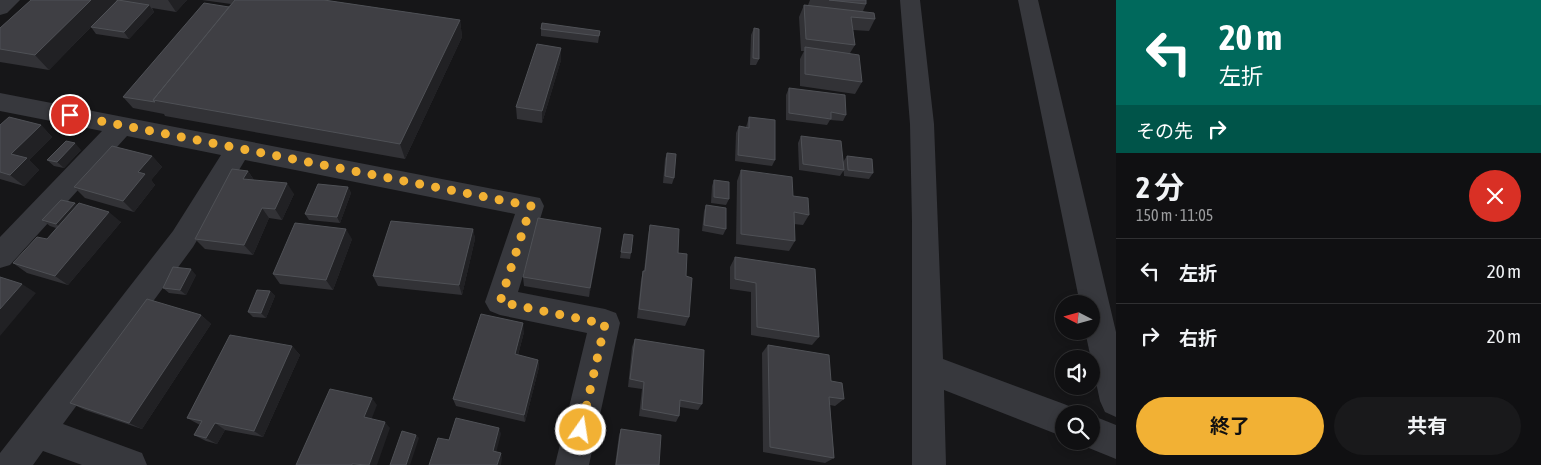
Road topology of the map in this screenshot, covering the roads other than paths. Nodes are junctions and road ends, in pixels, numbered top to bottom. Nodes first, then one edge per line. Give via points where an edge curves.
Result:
1 (10, 0) edge
2 (910, 0) edge
3 (1028, 0) edge
4 (0, 8) edge
5 (0, 102) edge
6 (122, 126) junction
7 (239, 148) junction
8 (0, 256) edge
9 (929, 369) junction
10 (1116, 402) edge
11 (1055, 418) edge
12 (37, 432) junction
13 (1100, 436) edge
14 (1116, 442) edge
15 (12, 465) edge
16 (130, 465) edge
17 (572, 465) edge
18 (929, 465) edge

1 - 4 street
2 - 9 street via 922,124
3 - 10 street
5 - 6 street
6 - 7 street
6 - 8 street
7 - 12 street via 183,240
7 - 17 street via 531,206 500,302 605,324
9 - 11 street
9 - 18 street
12 - 15 street
12 - 16 street
13 - 14 street

